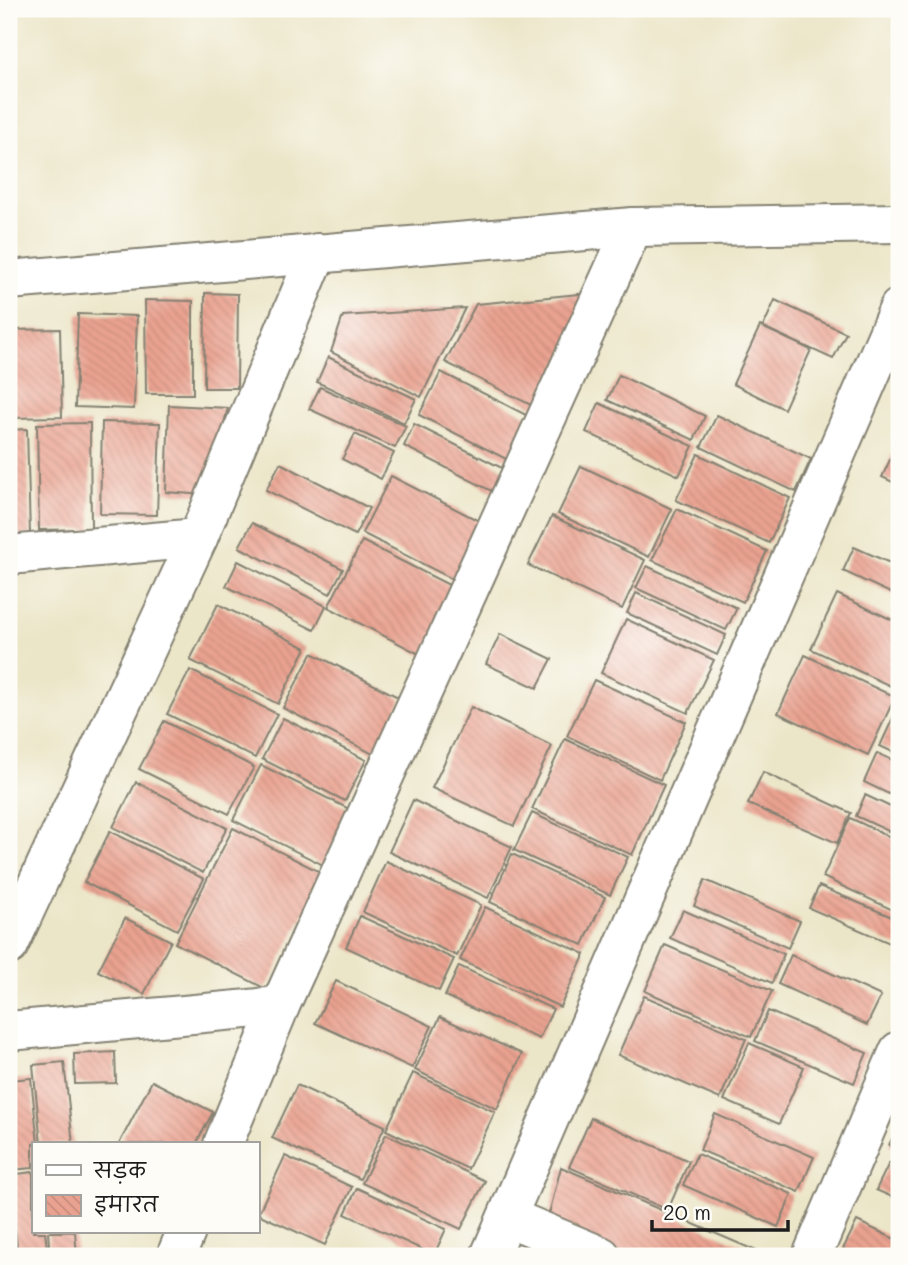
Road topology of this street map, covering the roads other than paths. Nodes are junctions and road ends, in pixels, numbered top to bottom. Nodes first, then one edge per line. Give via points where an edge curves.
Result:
1 (899, 223) edge
2 (633, 227) junction
3 (317, 253) junction
4 (9, 280) edge
5 (899, 308) edge
6 (198, 538) junction
7 (9, 555) edge
8 (9, 945) edge
9 (281, 1006) junction
10 (9, 1031) edge
11 (899, 1051) edge
12 (224, 1142) edge
13 (508, 1217) junction
14 (185, 1234) edge
15 (176, 1256) edge
16 (491, 1256) edge
17 (601, 1256) edge
18 (812, 1256) edge

1 - 2 street
2 - 3 street
2 - 9 street
3 - 4 street
3 - 6 street
5 - 13 street
6 - 7 street
6 - 8 street
9 - 10 street
9 - 12 street
11 - 18 street
13 - 16 street
13 - 17 street
14 - 15 street

